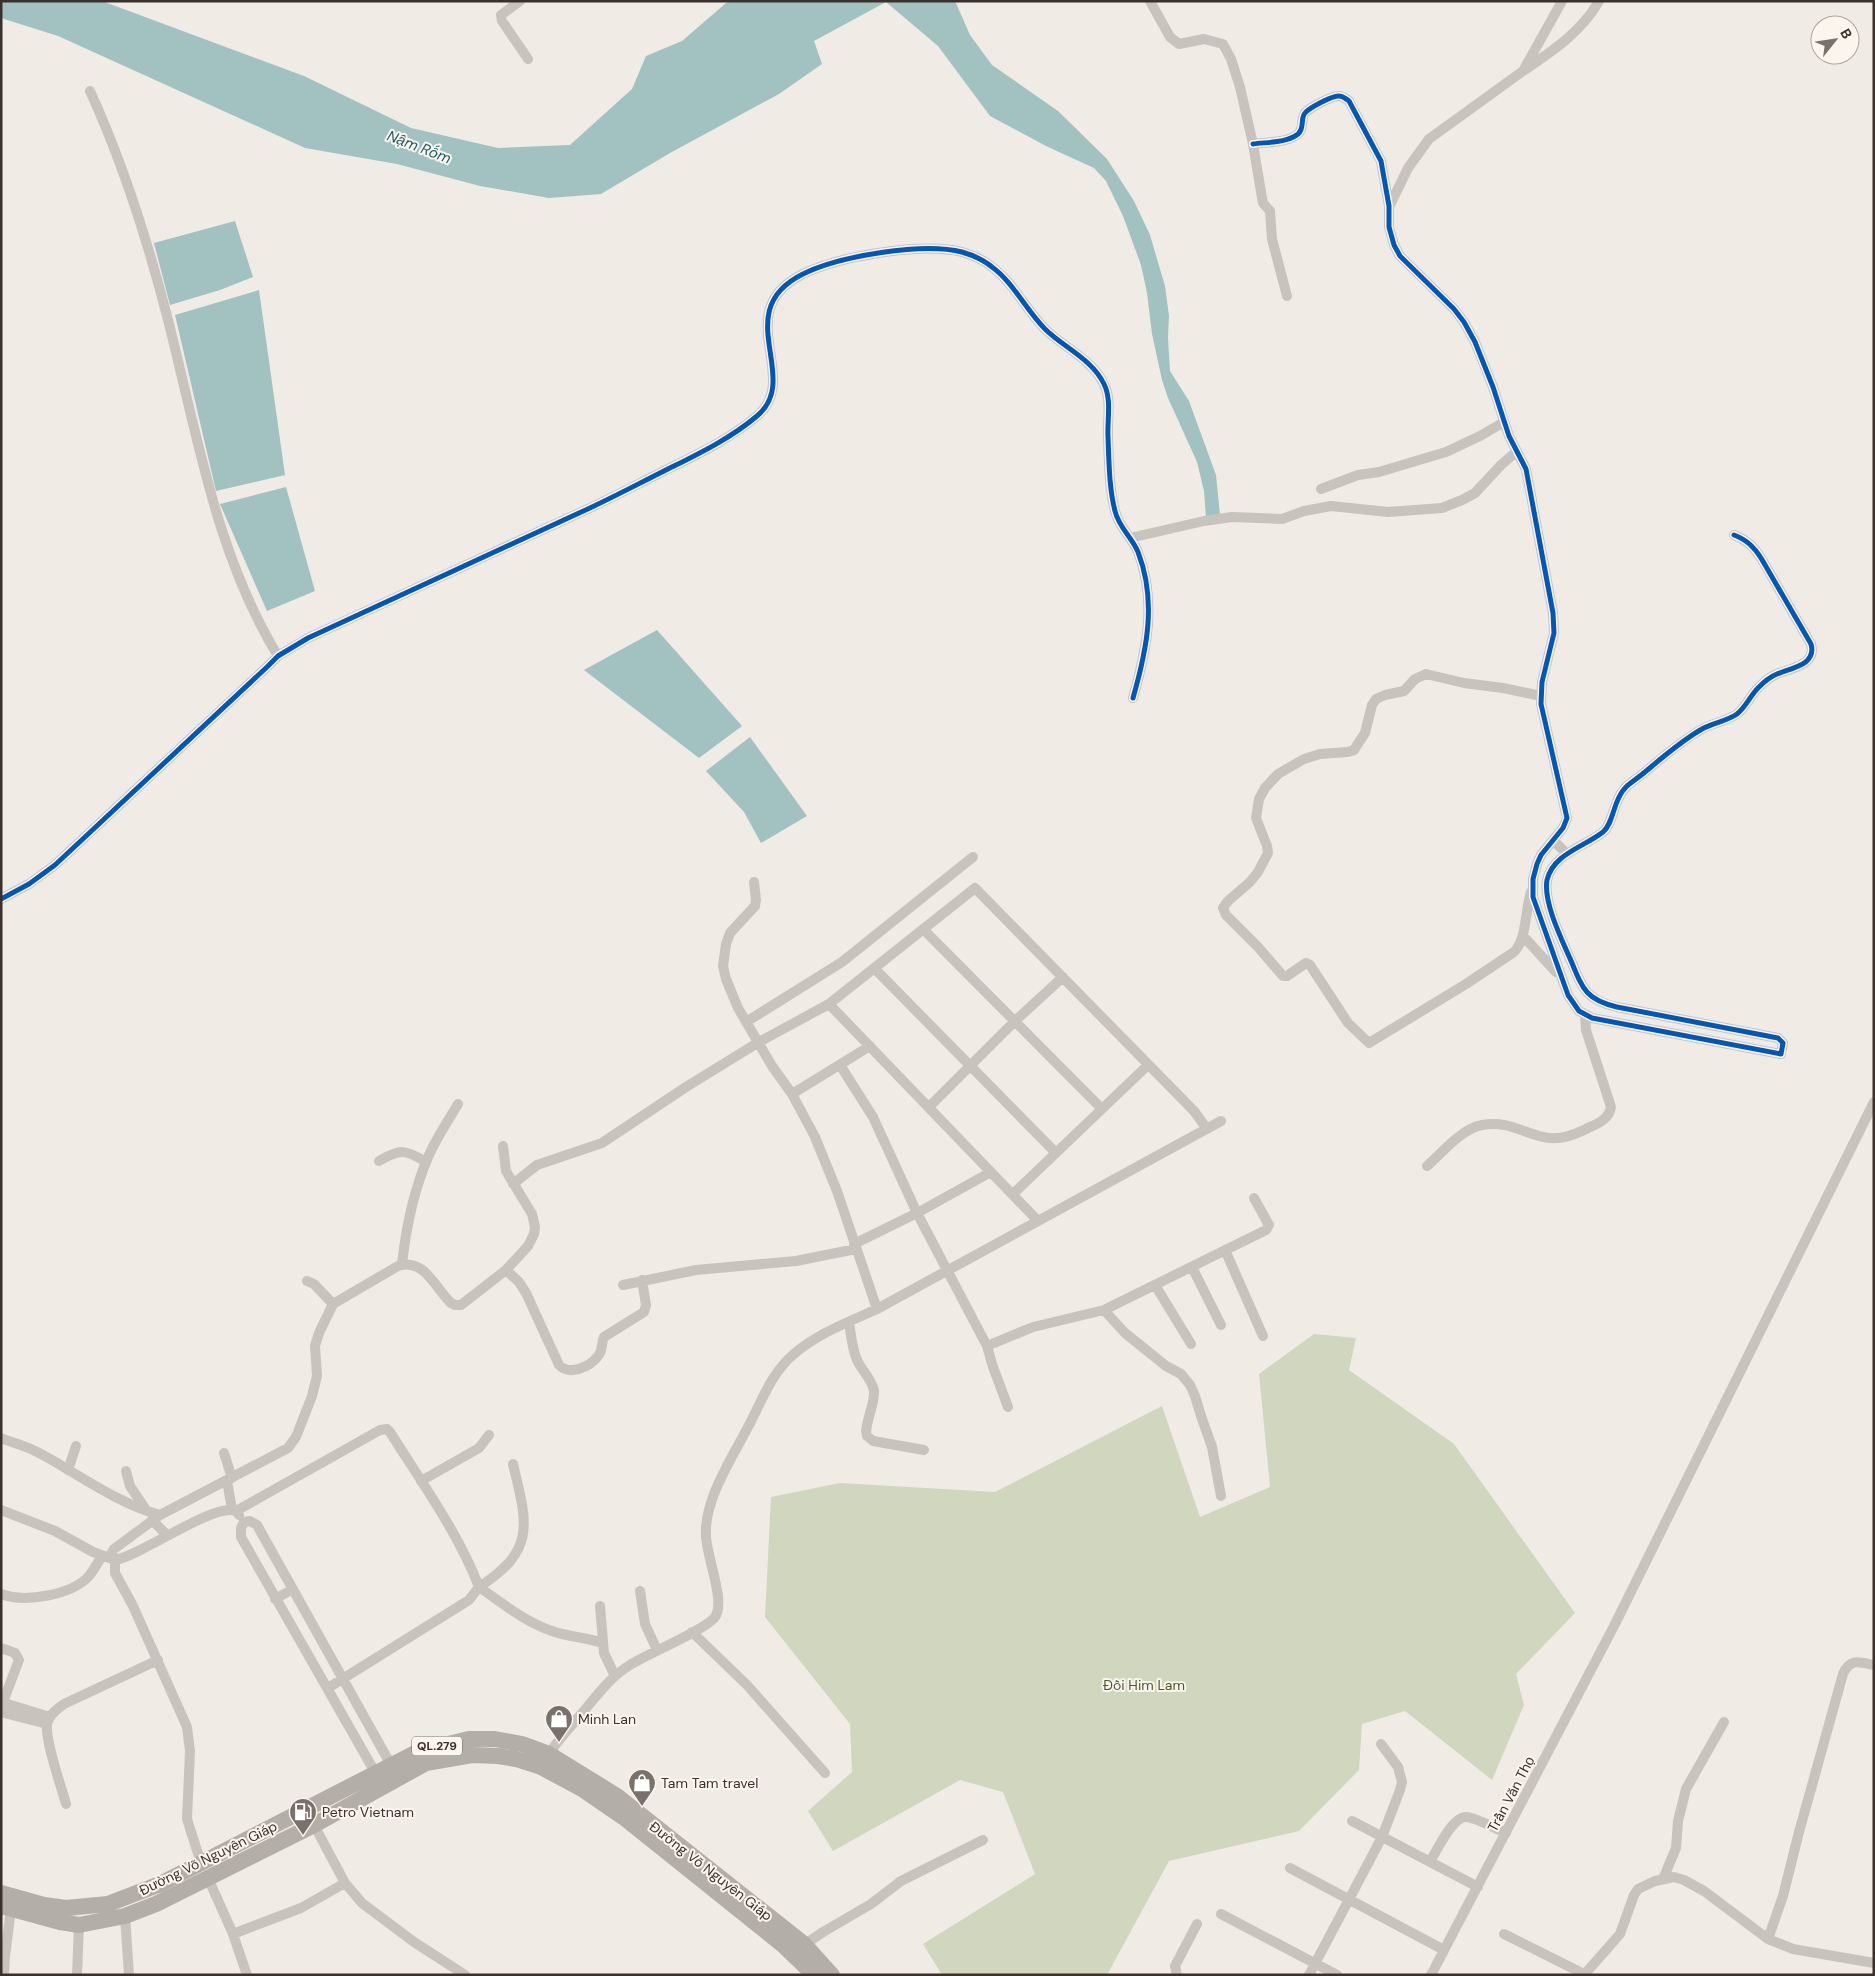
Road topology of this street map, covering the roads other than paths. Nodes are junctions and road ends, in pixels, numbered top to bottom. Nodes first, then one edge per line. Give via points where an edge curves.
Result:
1 (520, 1) edge
2 (1150, 1) edge
3 (1562, 1) edge
4 (1599, 1) edge
5 (528, 59) dead end
6 (1523, 71) junction
7 (90, 91) dead end
8 (1253, 144) junction
9 (1389, 206) junction
10 (1288, 296) dead end
11 (1504, 422) junction
12 (1516, 452) junction
13 (1321, 489) dead end
14 (1734, 535) dead end
15 (1130, 538) junction
16 (278, 656) junction
17 (1541, 696) junction
18 (1133, 698) dead end
19 (1560, 848) junction
20 (973, 857) dead end
21 (754, 882) dead end
22 (1532, 889) junction
23 (1, 900) edge
24 (923, 929) junction
25 (1523, 936) junction
26 (874, 968) junction
27 (1560, 975) junction
28 (1063, 977) junction
29 (829, 1004) junction
30 (1585, 1015) junction
31 (1015, 1021) junction
32 (746, 1022) junction
33 (758, 1042) junction
34 (870, 1046) junction
35 (840, 1065) junction
36 (1148, 1065) junction
37 (970, 1066) junction
38 (792, 1094) junction
39 (1874, 1102) edge
40 (458, 1104) dead end
41 (929, 1107) junction
42 (1102, 1108) junction
43 (1221, 1121) dead end
44 (1207, 1128) junction
45 (503, 1146) dead end
46 (1056, 1152) junction
47 (379, 1161) dead end
48 (426, 1162) junction
49 (1427, 1166) dead end
50 (991, 1172) junction
51 (513, 1184) junction
52 (1013, 1194) junction
53 (1254, 1198) dead end
54 (917, 1213) junction
55 (1038, 1221) junction
56 (855, 1246) junction
57 (1225, 1250) junction
58 (402, 1264) junction
59 (1192, 1267) junction
60 (506, 1270) junction
61 (947, 1270) junction
62 (642, 1280) junction
63 (307, 1281) dead end
64 (623, 1285) dead end
65 (1155, 1286) junction
66 (334, 1304) junction
67 (877, 1309) junction
68 (1104, 1310) junction
69 (848, 1322) junction
70 (1221, 1325) dead end
71 (1263, 1336) dead end
72 (1191, 1344) dead end
73 (987, 1346) junction
74 (1008, 1407) dead end
75 (489, 1436) dead end
76 (1, 1438) edge
77 (76, 1446) dead end
78 (924, 1450) dead end
79 (224, 1453) dead end
80 (513, 1464) dead end
81 (68, 1470) junction
82 (126, 1471) dead end
83 (229, 1479) junction
84 (421, 1481) junction
85 (1221, 1496) dead end
86 (1, 1510) edge
87 (234, 1510) junction
88 (146, 1511) junction
89 (156, 1518) junction
90 (244, 1522) junction
91 (167, 1535) junction
92 (109, 1558) junction
93 (479, 1587) junction
94 (293, 1589) junction
95 (640, 1591) dead end
96 (1, 1594) edge
97 (276, 1599) junction
98 (600, 1606) dead end
99 (692, 1632) junction
100 (602, 1644) junction
101 (1, 1648) edge
102 (657, 1650) junction
103 (158, 1660) junction
104 (1874, 1665) edge
105 (615, 1676) junction
106 (344, 1680) junction
107 (328, 1688) junction
108 (2, 1705) edge
109 (49, 1720) junction
110 (1724, 1722) dead end
111 (1381, 1744) dead end
112 (545, 1761) junction
113 (391, 1765) junction
114 (825, 1773) dead end
115 (376, 1774) junction
116 (66, 1804) dead end
117 (1352, 1821) dead end
118 (314, 1825) junction
119 (1506, 1833) junction
120 (1382, 1837) junction
121 (984, 1840) dead end
122 (1430, 1862) junction
123 (201, 1863) junction
124 (1290, 1868) dead end
125 (208, 1878) junction
126 (1663, 1879) junction
127 (345, 1883) junction
128 (1478, 1887) junction
129 (1, 1893) edge
130 (1348, 1898) junction
131 (10, 1904) edge
132 (1221, 1914) dead end
133 (126, 1916) junction
134 (1197, 1924) dead end
135 (79, 1925) junction
136 (233, 1934) junction
137 (1504, 1934) dead end
138 (1768, 1939) junction
139 (798, 1949) junction
140 (1444, 1950) junction
141 (1874, 1963) edge
142 (1316, 1964) junction
143 (4, 1975) edge
144 (77, 1975) edge
145 (129, 1975) edge
146 (247, 1975) edge
147 (464, 1975) edge
148 (814, 1975) edge
149 (832, 1975) edge
150 (1177, 1975) edge
151 (1309, 1975) edge
152 (1337, 1975) edge
153 (1431, 1975) edge
154 (1584, 1975) edge

1 - 5 street via 501,15
2 - 8 street via 1170,37 1178,44 1204,39 1223,44 1240,87
3 - 6 street
4 - 6 street via 1584,24
6 - 9 street via 1429,140 1408,168
7 - 16 street via 113,140 146,241 204,473 236,571 262,630
8 - 9 street via 1293,137 1299,133 1307,110 1334,96 1344,97 1381,161
8 - 10 street via 1263,203 1270,211 1272,239
9 - 11 street via 1389,226 1394,245 1400,256 1464,322 1482,360
11 - 12 street
11 - 13 street via 1446,452 1358,475
12 - 15 street via 1475,493 1442,508 1388,512 1331,506 1282,519 1232,517 1204,521
12 - 17 street via 1528,476 1552,607 1554,633
14 - 19 street via 1745,540 1758,553 1811,644 1811,657 1764,682 1735,715 1703,728 1624,789 1603,832
15 - 16 street via 1115,514 1108,394 1095,370 1048,332 1003,277 977,258 935,249 873,254 805,273 781,288 774,297 767,316 770,398 760,414 741,428 621,494 308,638
15 - 18 street via 1143,569 1149,620 1144,661
16 - 23 street via 55,865
17 - 19 street via 1543,717 1567,812
17 - 25 street via 1426,674 1415,679 1404,692 1376,699 1365,733 1354,750 1310,756 1278,774 1265,788 1256,816 1268,853 1250,882 1223,908 1282,976 1310,965 1348,1023 1369,1043 1496,964 1518,948
19 - 22 street via 1537,864
19 - 30 street via 1548,880 1547,894 1580,983 1591,998 1617,1008 1778,1038 1782,1041 1781,1054
20 - 32 street via 842,962
21 - 32 street via 755,906 728,938 723,966 729,991
22 - 25 street
22 - 27 street via 1535,907
24 - 26 street
24 - 28 street via 975,888
24 - 31 street
25 - 27 street
26 - 29 street
26 - 37 street
27 - 30 street via 1574,1004
28 - 31 street
28 - 36 street
29 - 33 street
29 - 34 street
30 - 49 street via 1586,1030 1611,1107 1603,1120 1582,1131 1557,1138 1544,1137 1510,1125 1481,1125 1465,1133
31 - 37 street
31 - 42 street
32 - 33 street
33 - 38 street
33 - 51 street via 613,1137 594,1147 537,1165
34 - 35 street
34 - 41 street
35 - 38 street
35 - 54 street via 873,1117
36 - 42 street
36 - 44 street
37 - 41 street
37 - 46 street
38 - 56 street via 823,1153
39 - 119 street, Trần Văn Thọ via 1667,1521
40 - 48 street
41 - 50 street
42 - 46 street
43 - 44 street
44 - 55 street
45 - 51 street via 504,1164
46 - 52 street
47 - 48 street via 401,1151 410,1152
48 - 58 street via 412,1207
50 - 52 street
50 - 54 street
51 - 60 street via 532,1214 535,1227 528,1246
52 - 55 street
53 - 57 street via 1269,1228
54 - 56 street
54 - 61 street
55 - 61 street
56 - 62 street via 796,1261 696,1270
56 - 67 street
57 - 59 street
57 - 71 street
58 - 60 street via 424,1272 458,1306 469,1301
58 - 66 street
59 - 65 street
59 - 70 street
60 - 62 street via 526,1293 558,1365 572,1371 599,1356 606,1336 644,1312
61 - 67 street
61 - 73 street
62 - 64 street
63 - 66 street
65 - 68 street
65 - 72 street
66 - 83 street via 315,1346 317,1376 296,1437 288,1448
67 - 69 street
68 - 73 street via 1033,1327
68 - 85 street via 1125,1333 1181,1374 1190,1385 1212,1447
69 - 78 street via 855,1355 874,1392 871,1415 865,1429 867,1436 873,1441
69 - 99 street via 805,1345 780,1368 726,1466 706,1528 706,1546 719,1607 714,1618
73 - 74 street
75 - 84 street via 479,1448
76 - 81 street via 24,1446
77 - 81 street
79 - 83 street
80 - 93 street via 523,1509 524,1536 509,1563
81 - 88 street
82 - 88 street via 130,1486
83 - 87 street
83 - 89 street
84 - 87 street via 390,1432 380,1430
84 - 93 street via 470,1564
86 - 92 street via 55,1531
87 - 90 street
87 - 91 street via 200,1520
88 - 89 street
89 - 91 street
89 - 92 street via 114,1549
90 - 94 street via 257,1525
90 - 97 street via 241,1537
91 - 92 street via 120,1559
92 - 96 street via 68,1589 31,1599
92 - 103 street
93 - 100 street via 525,1619 554,1632
93 - 106 street via 470,1600
94 - 97 street
94 - 106 street
95 - 102 street via 645,1624
97 - 107 street
98 - 100 street
99 - 102 street
99 - 114 street via 747,1685
100 - 105 street
101 - 108 street via 15,1653 19,1660
102 - 105 street
103 - 109 street via 64,1704 54,1711
103 - 123 street via 187,1727 190,1751 187,1819
104 - 138 street via 1853,1662 1843,1674 1783,1896
105 - 112 street
106 - 107 street
106 - 113 street
107 - 115 street
108 - 109 street
109 - 116 street via 50,1743
110 - 126 street via 1686,1789 1678,1820 1676,1848
111 - 120 street via 1398,1767 1402,1782
112 - 113 highway, Đường Võ Nguyên Giáp / QL.279 via 522,1744 469,1739 419,1750
112 - 118 highway, Đường Võ Nguyên Giáp / QL.279 via 481,1756 426,1763
112 - 139 highway, Đường Võ Nguyên Giáp / QL.279
113 - 115 highway, Đường Võ Nguyên Giáp / QL.279
115 - 123 highway, Đường Võ Nguyên Giáp / QL.279
117 - 120 street
118 - 125 highway, Đường Võ Nguyên Giáp / QL.279
118 - 127 street
119 - 122 street via 1468,1817 1460,1818 1453,1823
119 - 128 street, Trần Văn Thọ
120 - 122 street
120 - 130 street
121 - 139 street via 901,1882
122 - 128 street
123 - 131 highway, Đường Võ Nguyên Giáp / QL.279 via 160,1884 108,1904 66,1908
124 - 130 street
125 - 133 highway, Đường Võ Nguyên Giáp / QL.279
125 - 136 street
126 - 138 street via 1679,1878 1693,1884
126 - 154 street via 1636,1891 1616,1940
127 - 136 street via 301,1908
127 - 147 street via 362,1903
128 - 140 street, Trần Văn Thọ
129 - 131 highway, Đường Võ Nguyên Giáp / QL.279
130 - 140 street
130 - 142 street
131 - 135 highway, Đường Võ Nguyên Giáp / QL.279 via 60,1922
131 - 143 street
132 - 142 street
133 - 135 highway, Đường Võ Nguyên Giáp / QL.279
133 - 145 street
134 - 150 street via 1175,1966
135 - 144 street
136 - 146 street
137 - 154 street
138 - 141 street via 1793,1949
139 - 148 highway, Đường Võ Nguyên Giáp / QL.279
139 - 149 highway, Đường Võ Nguyên Giáp / QL.279
140 - 153 street, Trần Văn Thọ
142 - 151 street
142 - 152 street

